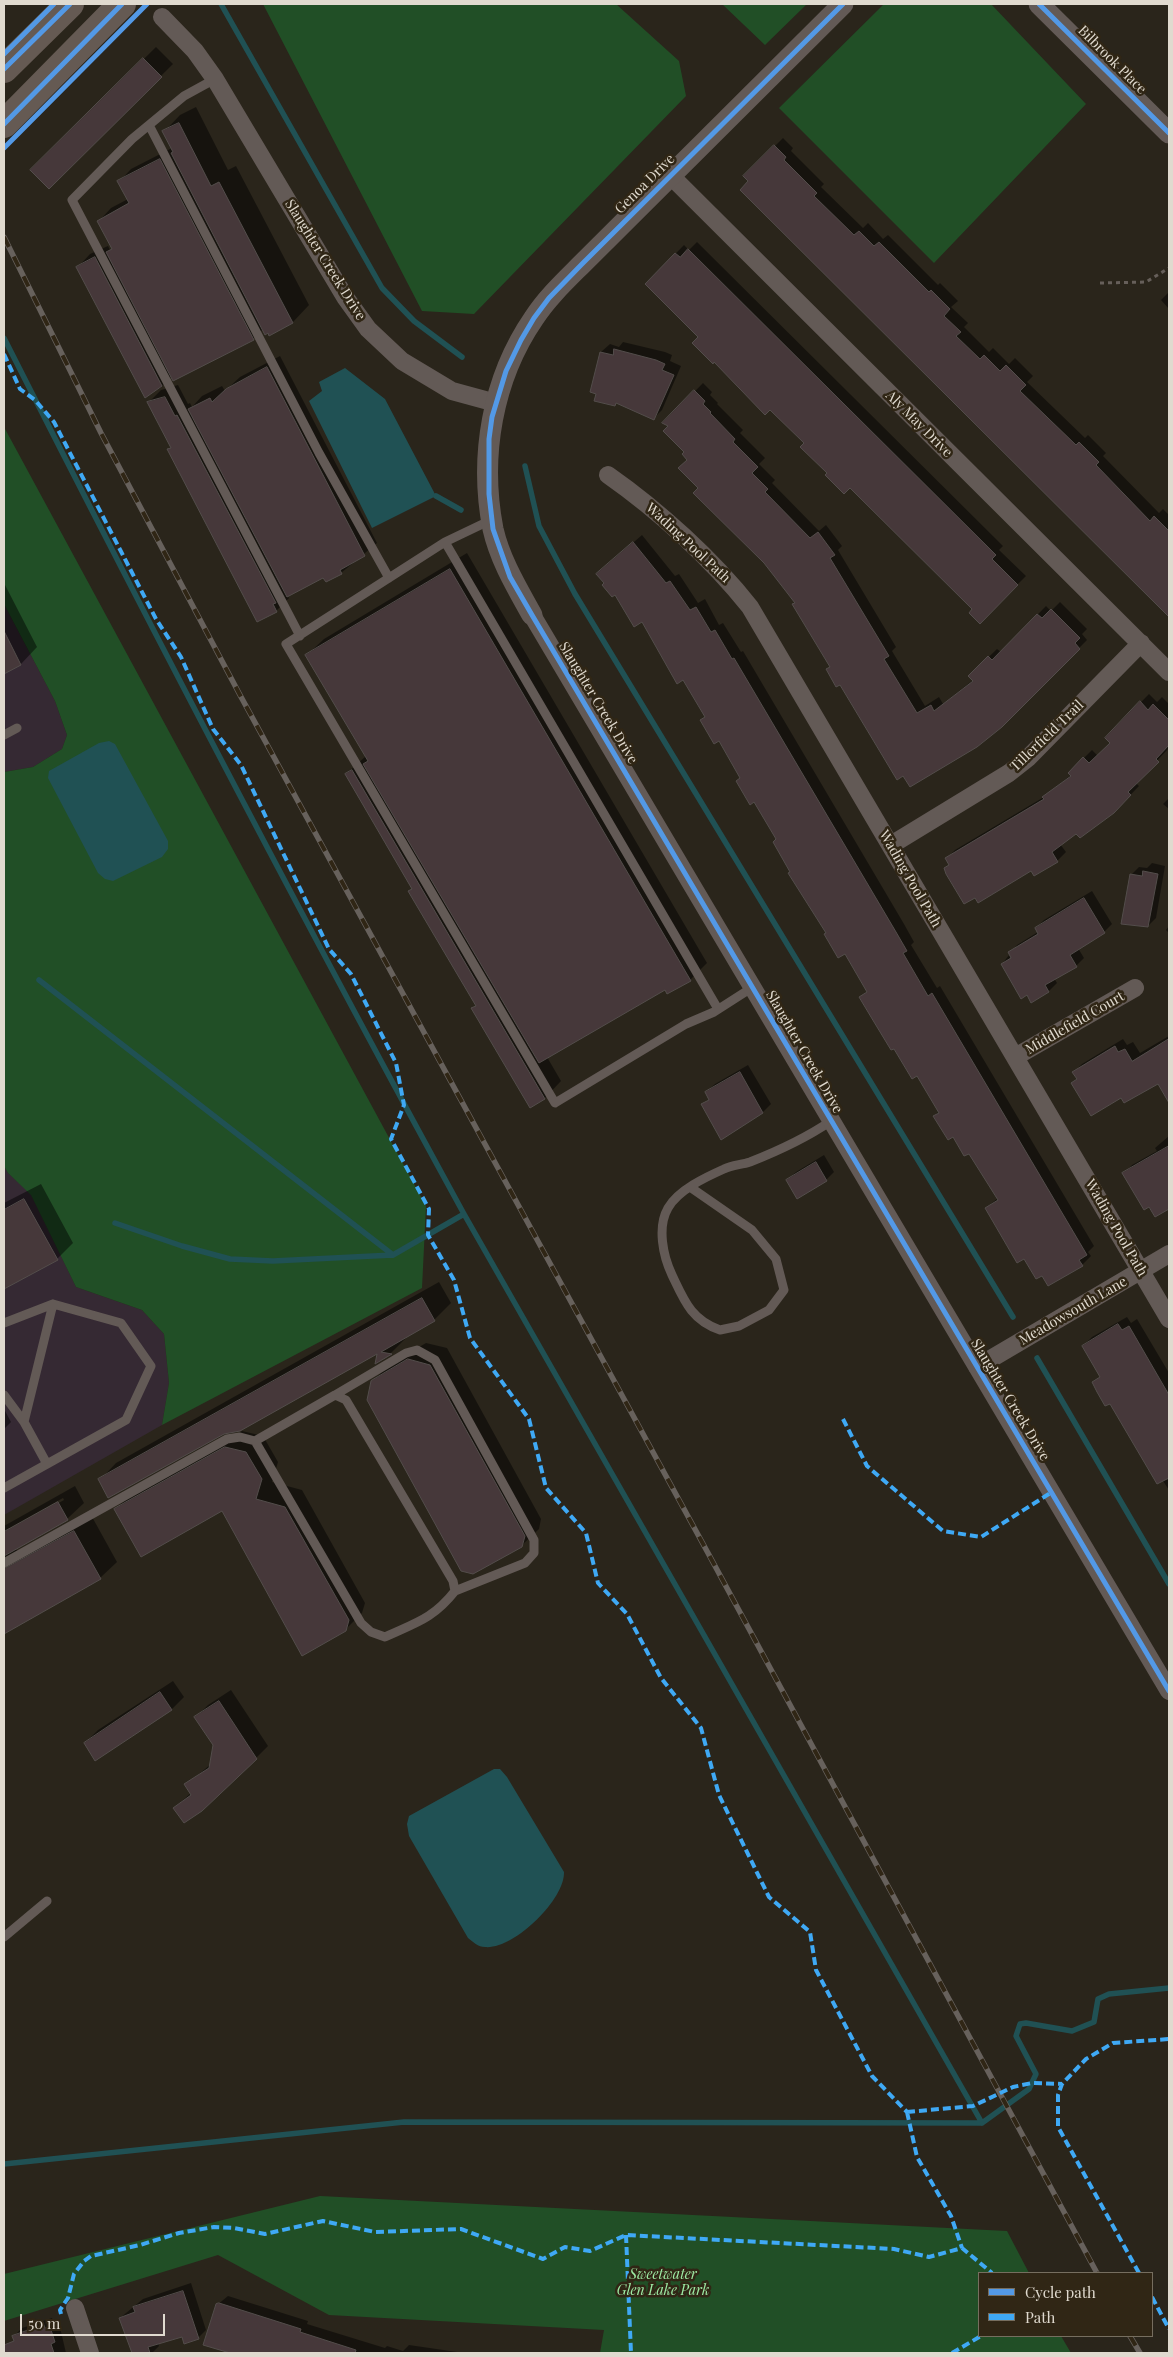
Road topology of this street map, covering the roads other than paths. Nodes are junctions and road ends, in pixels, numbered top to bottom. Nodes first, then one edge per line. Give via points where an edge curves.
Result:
1 (70, 4) edge
2 (122, 4) edge
3 (843, 4) edge
4 (1039, 4) edge
5 (162, 17) dead end
6 (4, 70) edge
7 (215, 79) junction
8 (4, 124) edge
9 (148, 125) junction
10 (1169, 133) edge
11 (670, 175) junction
12 (496, 403) junction
13 (608, 475) dead end
14 (493, 520) junction
15 (445, 542) junction
16 (389, 578) junction
17 (532, 615) joint
18 (300, 636) junction
19 (1141, 644) junction
20 (1169, 672) edge
21 (18, 728) dead end
22 (4, 735) edge
23 (891, 846) junction
24 (754, 987) junction
25 (1135, 988) dead end
26 (718, 1009) junction
27 (1015, 1058) junction
28 (832, 1121) junction
29 (690, 1187) junction
30 (1169, 1254) edge
31 (1141, 1271) junction
32 (53, 1304) junction
33 (1169, 1319) edge
34 (4, 1324) edge
35 (978, 1367) junction
36 (4, 1395) edge
37 (335, 1395) junction
38 (24, 1422) junction
39 (255, 1441) junction
40 (47, 1464) junction
41 (4, 1488) edge
42 (4, 1563) edge
43 (455, 1591) junction
44 (1169, 1691) edge
45 (47, 1901) dead end
46 (4, 1937) edge
47 (75, 2308) dead end
48 (90, 2353) edge

1 - 6 main road
2 - 8 main road
3 - 11 street, Genoa Drive
4 - 10 street, Bilbrook Place
5 - 7 street, Slaughter Creek Drive
7 - 9 lane via 184,96
7 - 12 street, Slaughter Creek Drive via 345,297 368,329 402,361 452,391
9 - 16 lane via 319,453
9 - 18 lane via 72,200
11 - 12 street, Genoa Drive via 534,318 506,371
11 - 19 street, Aly May Drive
12 - 14 street, Slaughter Creek Drive via 488,466
13 - 23 street, Wading Pool Path via 651,508 750,607
14 - 15 lane
14 - 17 street, Slaughter Creek Drive via 510,576
15 - 16 lane
15 - 26 lane
16 - 18 lane
17 - 24 street, Slaughter Creek Drive
18 - 26 lane via 286,644 554,1104 686,1024
19 - 20 street, Aly May Drive
19 - 23 street, Tillerfield Trail via 1028,758
21 - 22 lane
23 - 27 street, Wading Pool Path
24 - 26 lane
24 - 28 street, Slaughter Creek Drive
25 - 27 street, Middlefield Court
27 - 31 street, Wading Pool Path
28 - 29 lane via 809,1136 748,1163 725,1168
28 - 35 street, Slaughter Creek Drive
29 - 29 lane via 667,1208 662,1225 669,1269 695,1318 720,1330 739,1326 769,1310 784,1290 776,1259 752,1230
30 - 31 street, Meadowsouth Lane
31 - 33 street, Wading Pool Path
31 - 35 street, Meadowsouth Lane
32 - 34 lane
32 - 38 lane
32 - 40 lane via 121,1323 151,1366 126,1420
35 - 44 street, Slaughter Creek Drive
36 - 38 lane
37 - 39 lane
37 - 43 lane via 346,1400 453,1581
37 - 43 lane via 406,1353 417,1350 435,1360 534,1540 534,1553 525,1563
38 - 40 lane
39 - 42 lane via 240,1437 226,1439
39 - 43 lane via 361,1623 371,1632 384,1637 432,1615
40 - 41 lane
45 - 46 lane
47 - 48 street

